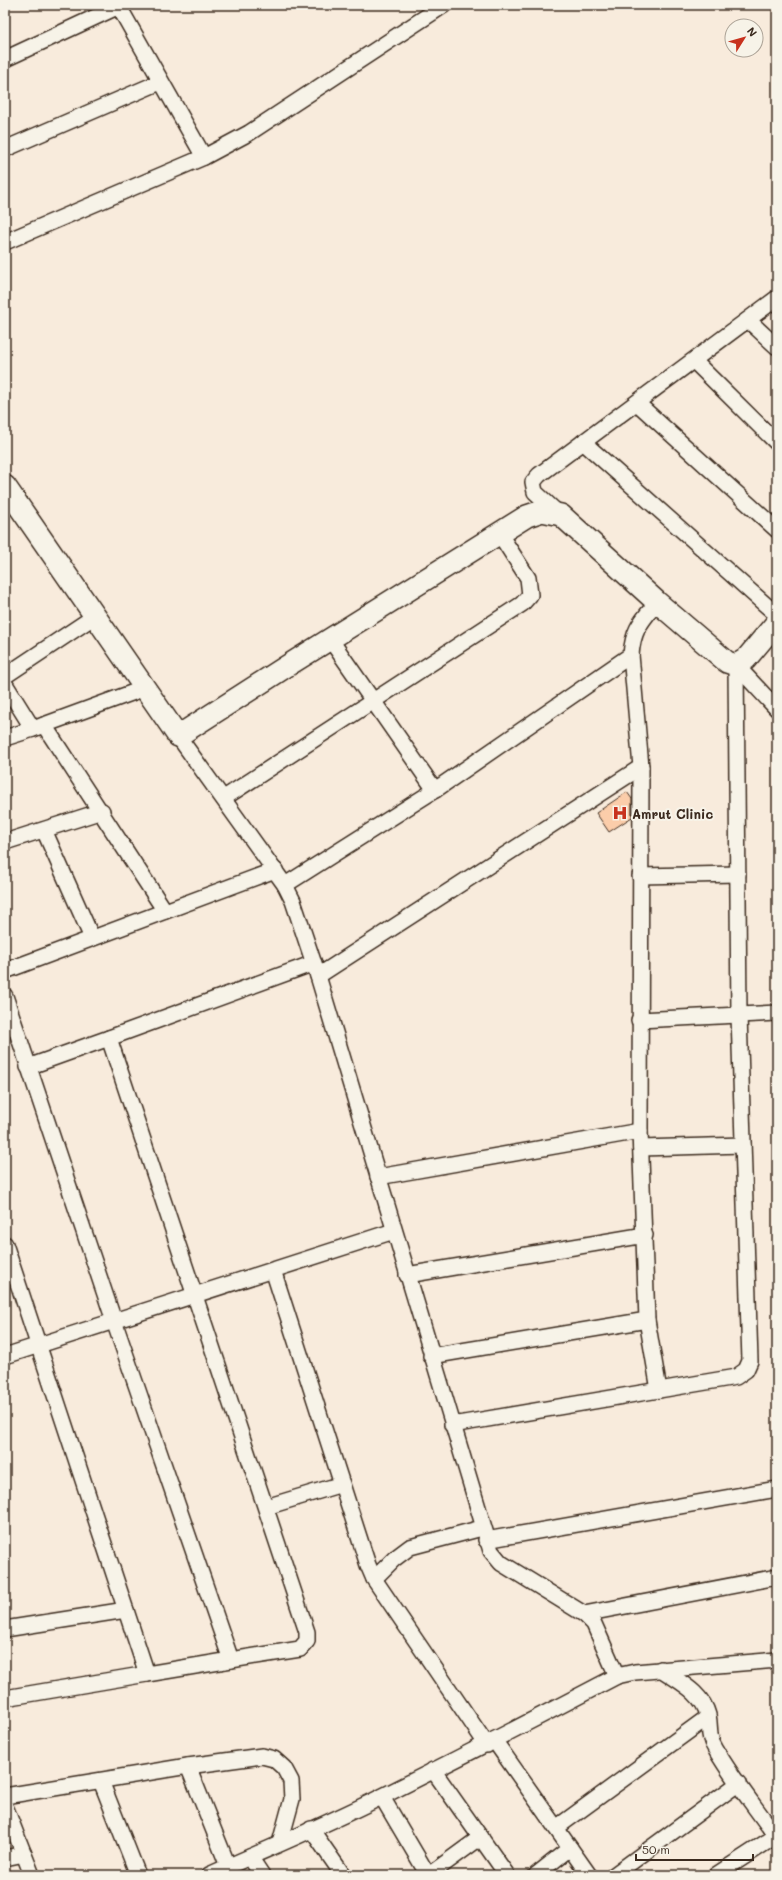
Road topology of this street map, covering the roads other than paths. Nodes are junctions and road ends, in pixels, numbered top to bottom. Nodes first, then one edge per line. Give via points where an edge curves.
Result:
1 (444, 5) edge
2 (118, 6) edge
3 (5, 59) edge
4 (160, 82) junction
5 (5, 148) edge
6 (204, 157) junction
7 (5, 242) edge
8 (777, 298) edge
9 (748, 320) junction
10 (777, 347) edge
11 (694, 361) junction
12 (637, 403) junction
13 (583, 442) junction
14 (777, 443) edge
15 (5, 487) edge
16 (560, 515) junction
17 (777, 530) edge
18 (499, 533) junction
19 (657, 602) junction
20 (777, 615) edge
21 (95, 616) junction
22 (777, 622) edge
23 (330, 639) junction
24 (631, 655) junction
25 (736, 665) junction
26 (5, 676) edge
27 (5, 684) edge
28 (145, 688) junction
29 (373, 700) junction
30 (777, 709) edge
31 (39, 727) junction
32 (178, 736) junction
33 (5, 738) edge
34 (641, 767) junction
35 (435, 790) junction
36 (224, 798) junction
37 (102, 811) junction
38 (44, 830) junction
39 (5, 842) edge
40 (275, 870) junction
41 (738, 874) junction
42 (640, 876) junction
43 (285, 885) junction
44 (165, 911) junction
45 (92, 938) junction
46 (316, 969) junction
47 (5, 971) edge
48 (5, 996) edge
49 (777, 1013) edge
50 (739, 1015) junction
51 (639, 1020) junction
52 (109, 1038) junction
53 (28, 1068) junction
54 (640, 1131) junction
55 (743, 1145) junction
56 (641, 1148) junction
57 (378, 1177) junction
58 (394, 1231) junction
59 (645, 1235) junction
60 (5, 1244) edge
61 (273, 1270) junction
62 (407, 1275) junction
63 (196, 1295) junction
64 (647, 1320) junction
65 (114, 1321) junction
66 (38, 1345) junction
67 (5, 1356) edge
68 (431, 1356) junction
69 (659, 1390) junction
70 (452, 1425) junction
71 (342, 1484) junction
72 (777, 1489) edge
73 (266, 1507) junction
74 (484, 1534) junction
75 (777, 1577) edge
76 (374, 1579) junction
77 (126, 1610) junction
78 (584, 1614) junction
79 (5, 1629) edge
80 (231, 1660) junction
81 (777, 1660) edge
82 (661, 1669) junction
83 (147, 1674) junction
84 (617, 1676) junction
85 (5, 1698) edge
86 (708, 1716) junction
87 (491, 1742) junction
88 (188, 1766) junction
89 (433, 1770) junction
90 (101, 1781) junction
91 (739, 1783) junction
92 (5, 1796) edge
93 (382, 1797) junction
94 (5, 1806) edge
95 (556, 1828) junction
96 (311, 1829) junction
97 (481, 1837) junction
98 (776, 1837) edge
99 (280, 1843) junction
100 (570, 1848) junction
101 (24, 1854) junction
102 (250, 1856) junction
103 (5, 1858) edge
104 (228, 1866) junction
105 (32, 1875) edge
106 (138, 1875) edge
107 (209, 1875) edge
108 (262, 1875) edge
109 (343, 1875) edge
110 (428, 1875) edge
111 (508, 1875) edge
112 (536, 1875) edge
113 (590, 1875) edge
114 (614, 1875) edge
115 (716, 1875) edge

1 - 6 street via 249,133
2 - 3 street
2 - 4 street
4 - 5 street
4 - 6 street
6 - 7 street
8 - 9 street
9 - 10 street
9 - 11 street
11 - 12 street
11 - 14 street
12 - 13 street
12 - 17 street
13 - 16 street via 533,482 535,492
13 - 20 street
15 - 21 street
16 - 18 street via 542,512 527,516
16 - 19 street
18 - 23 street
18 - 29 street via 528,578 530,595 522,604
19 - 24 street via 639,624 633,638
19 - 25 street via 727,662
21 - 26 street
21 - 28 street
22 - 25 street via 746,658
23 - 29 street
23 - 32 street
24 - 34 street
24 - 35 street
25 - 30 street
25 - 41 street
27 - 31 street
28 - 31 street
28 - 32 street
29 - 35 street
29 - 36 street
31 - 33 street
31 - 37 street
32 - 36 street
34 - 42 street
34 - 46 street
35 - 43 street
36 - 40 street
37 - 38 street
37 - 44 street
38 - 39 street
38 - 45 street
40 - 43 street
40 - 44 street
41 - 42 street
41 - 50 street
42 - 51 street
43 - 46 street
44 - 45 street
45 - 47 street
46 - 52 street
46 - 57 street
48 - 53 street
49 - 50 street
50 - 51 street
50 - 55 street
51 - 54 street
52 - 53 street
52 - 63 street
53 - 65 street
54 - 56 street
54 - 57 street
55 - 56 street
55 - 69 street via 750,1360 746,1370 736,1377
56 - 59 street
57 - 58 street
58 - 61 street
58 - 62 street
59 - 62 street
59 - 64 street
60 - 66 street
61 - 63 street
61 - 71 street
62 - 68 street
63 - 65 street
63 - 73 street
64 - 68 street
64 - 69 street
65 - 66 street
65 - 80 street
66 - 67 street
66 - 77 street
68 - 70 street
69 - 70 street
70 - 74 street
71 - 73 street
71 - 76 street
72 - 74 street
73 - 80 street via 308,1632 307,1641 300,1649
74 - 76 street via 410,1547
74 - 78 street via 491,1552 501,1563
75 - 78 street
76 - 87 street
77 - 79 street
77 - 83 street
78 - 84 street via 594,1624
80 - 83 street
81 - 82 street
82 - 84 street
82 - 86 street via 698,1695
83 - 85 street
84 - 87 street
86 - 91 street via 711,1741
86 - 95 street
87 - 89 street
87 - 95 street
88 - 90 street
88 - 99 street via 262,1756 274,1759 284,1768 291,1781 292,1799
88 - 104 street
89 - 93 street
89 - 97 street
90 - 92 street
90 - 106 street
91 - 98 street
91 - 114 street
93 - 96 street
93 - 110 street
94 - 101 street
95 - 100 street
96 - 99 street
96 - 109 street
97 - 110 street
97 - 111 street
98 - 115 street
99 - 102 street
100 - 112 street
100 - 113 street
101 - 103 street
101 - 105 street
102 - 104 street
102 - 108 street
104 - 107 street

